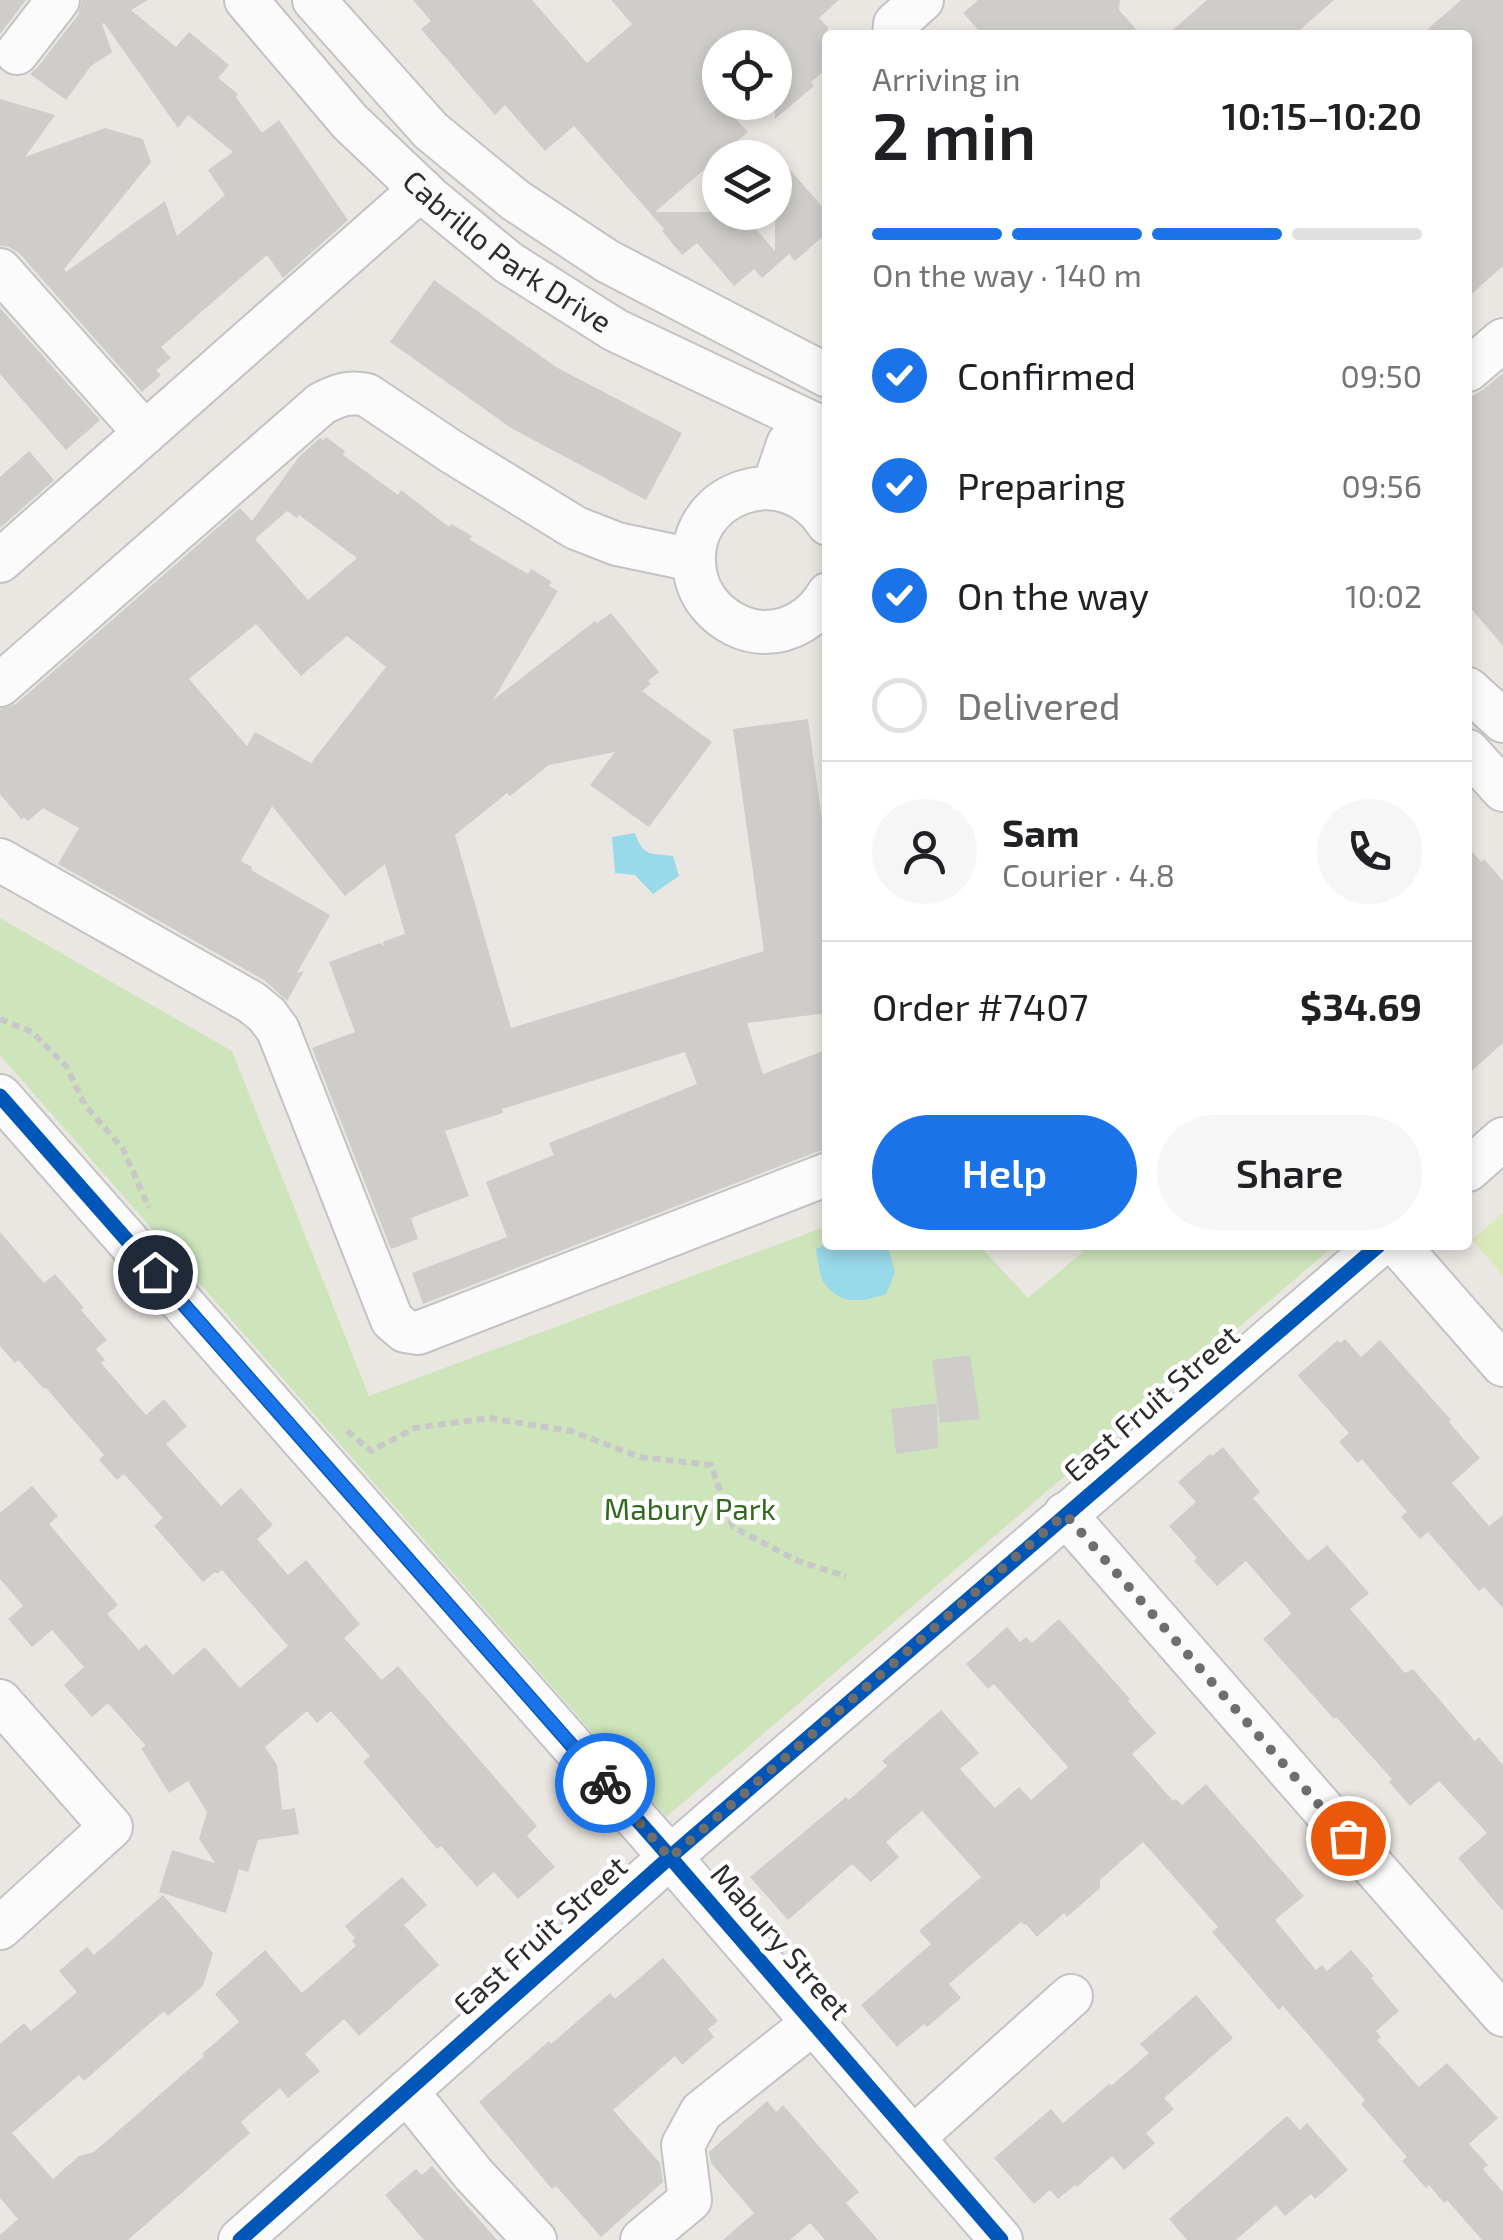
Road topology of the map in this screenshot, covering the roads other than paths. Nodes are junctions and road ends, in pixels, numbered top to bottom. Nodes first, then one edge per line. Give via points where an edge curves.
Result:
1 (58, 0) edge
2 (246, 0) edge
3 (314, 0) edge
4 (17, 54) dead end
5 (421, 189) junction
6 (0, 270) edge
7 (1503, 340) edge
8 (1472, 367) edge
9 (822, 373) edge
10 (821, 426) edge
11 (145, 433) junction
12 (804, 504) edge
13 (693, 560) junction
14 (0, 561) edge
15 (822, 606) edge
16 (0, 684) edge
17 (1472, 693) edge
18 (1503, 721) edge
19 (1472, 755) edge
20 (1503, 790) edge
21 (0, 860) edge
22 (0, 1096) edge
23 (1503, 1139) edge
24 (1472, 1166) edge
25 (822, 1176) edge
26 (1374, 1250) edge
27 (1402, 1250) edge
28 (1503, 1365) edge
29 (1065, 1514) junction
30 (0, 1701) edge
31 (670, 1858) junction
32 (0, 1928) edge
33 (1071, 1996) dead end
34 (1503, 2015) edge
35 (813, 2023) junction
36 (407, 2092) junction
37 (913, 2138) junction
38 (240, 2240) edge
39 (534, 2240) edge
40 (642, 2240) edge
41 (1001, 2240) edge

1 - 4 street
2 - 5 street, Cabrillo Park Drive via 350,122
3 - 9 street, Cabrillo Park Drive via 431,131 515,200 607,261
5 - 10 street, Cabrillo Park Drive via 509,263 615,330
5 - 11 street
6 - 11 street
7 - 8 street
10 - 12 street via 822,456
11 - 14 street
12 - 13 street via 748,489 726,499 708,515
13 - 15 street via 706,602 742,628 786,629
13 - 16 street via 576,528 367,395 341,393
17 - 18 street
19 - 20 street
21 - 25 street via 267,1015 392,1320 405,1331 418,1333
22 - 31 street, Mabury Street
23 - 24 street
26 - 29 street, East Fruit Street
27 - 28 street
29 - 31 street, East Fruit Street
29 - 34 street
30 - 32 street via 110,1828
31 - 35 street, Mabury Street
31 - 36 street, East Fruit Street
33 - 37 street
35 - 37 street, Mabury Street
35 - 40 street via 701,2112 682,2145 690,2200
36 - 38 street, East Fruit Street
36 - 39 street
37 - 41 street, Mabury Street

